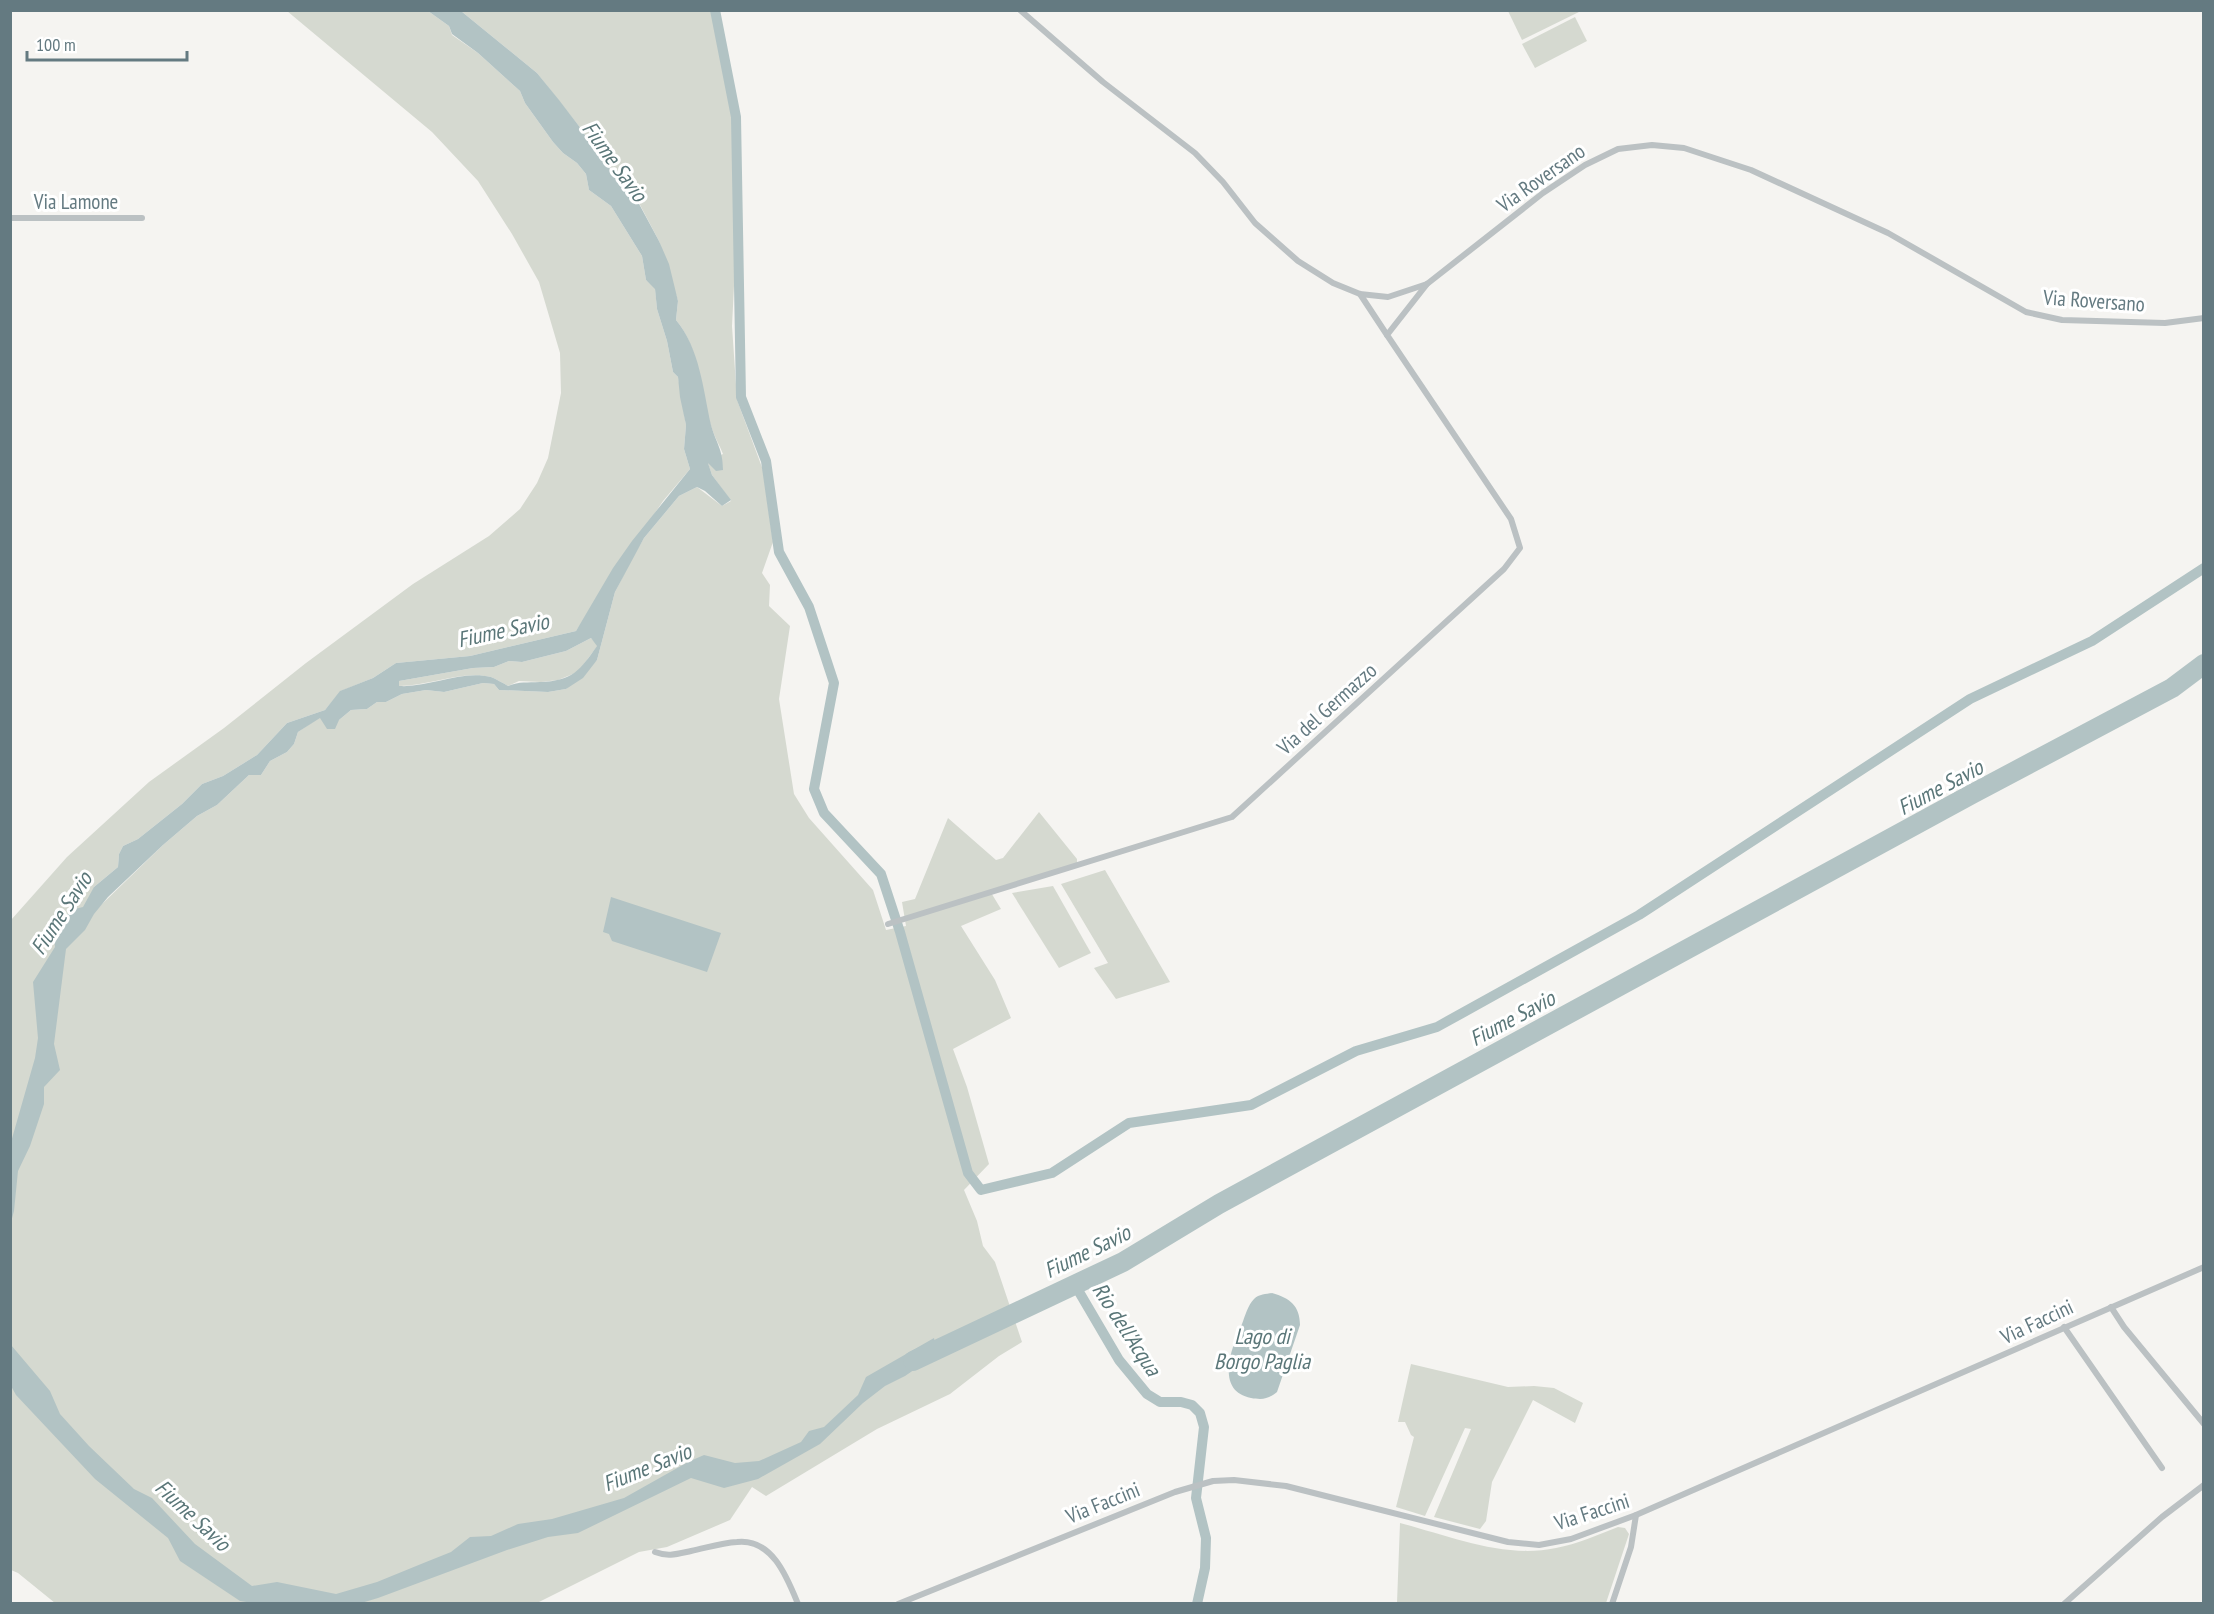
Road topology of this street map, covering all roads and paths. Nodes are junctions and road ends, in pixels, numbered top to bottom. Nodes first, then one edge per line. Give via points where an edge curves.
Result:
1 (1020, 10) edge
2 (10, 218) edge
3 (142, 218) dead end
4 (1427, 284) junction
5 (1360, 294) junction
6 (2204, 318) edge
7 (1387, 335) junction
8 (888, 924) dead end
9 (2204, 1267) edge
10 (2110, 1307) junction
11 (2064, 1328) junction
12 (2204, 1424) edge
13 (2162, 1468) dead end
14 (2204, 1485) edge
15 (1636, 1515) junction
16 (654, 1552) dead end
17 (798, 1604) edge
18 (898, 1604) edge
19 (1612, 1604) edge
20 (2064, 1604) edge

1 - 5 street, Via Roversano via 1103,82 1196,153 1255,223 1298,261
2 - 3 street, Via Lamone
4 - 5 street, Via Roversano via 1388,297
4 - 6 street, Via Roversano via 1585,165 1618,149 1652,145 1683,148 1751,171 1888,233 2026,312 2062,320 2165,323
4 - 7 street
5 - 7 street, Via del Germazzo
7 - 8 street, Via del Germazzo via 1511,519 1520,548 1504,569 1232,817
9 - 10 street, Via Faccini
10 - 11 street, Via Faccini
10 - 12 street
11 - 13 street
11 - 15 street, Via Faccini
14 - 20 street
15 - 18 street, Via Faccini via 1571,1539 1539,1545 1482,1537 1286,1486 1213,1481
15 - 19 street via 1631,1547
16 - 17 street via 666,1557 738,1541 759,1545 776,1560

